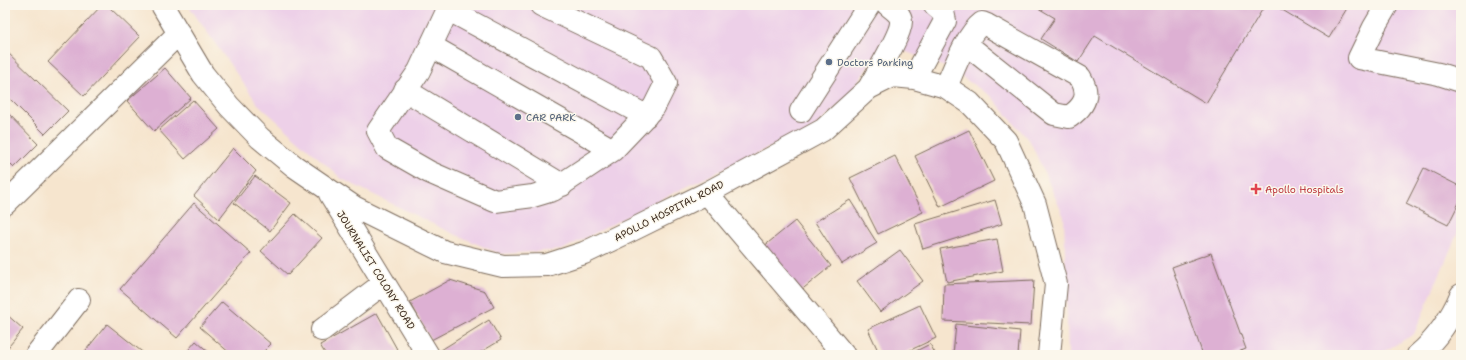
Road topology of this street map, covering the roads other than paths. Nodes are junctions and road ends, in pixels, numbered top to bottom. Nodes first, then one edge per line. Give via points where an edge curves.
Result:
1 (162, 5) edge
2 (541, 5) edge
3 (869, 5) edge
4 (888, 5) edge
5 (1387, 5) edge
6 (449, 7) edge
7 (940, 13) edge
8 (179, 34) junction
9 (966, 44) junction
10 (431, 46) junction
11 (914, 78) junction
12 (1461, 81) edge
13 (946, 87) junction
14 (869, 88) junction
15 (405, 90) junction
16 (801, 112) dead end
17 (646, 116) junction
18 (614, 150) junction
19 (324, 185) junction
20 (562, 185) junction
21 (707, 193) junction
22 (5, 204) edge
23 (384, 283) junction
24 (1461, 295) edge
25 (78, 300) dead end
26 (322, 330) dead end
27 (36, 355) edge
28 (428, 355) edge
29 (844, 355) edge
30 (1049, 355) edge
31 (1418, 355) edge

1 - 8 street, APOLLO HOSPITAL ROAD
2 - 17 street via 651,57 666,83 654,107
3 - 16 street
4 - 14 street via 900,15 902,21
5 - 12 street via 1359,58
6 - 10 street
6 - 17 street
7 - 11 street via 926,57
8 - 19 street, APOLLO HOSPITAL ROAD via 203,74 234,111 266,143 294,166
8 - 22 street
9 - 9 street via 976,27 982,23 987,24 1080,76 1086,86 1080,110 1069,117 1054,114
9 - 13 street
10 - 15 street via 419,71
10 - 18 street
11 - 13 street, APOLLO HOSPITAL ROAD
11 - 14 street, APOLLO HOSPITAL ROAD via 893,76
13 - 30 street, APOLLO HOSPITAL ROAD via 970,102 1006,141 1035,204 1056,284
14 - 21 street, APOLLO HOSPITAL ROAD via 823,130
15 - 20 street
15 - 20 street via 378,131 387,148 429,172 495,201 533,196
17 - 18 street
18 - 20 street
19 - 21 street, APOLLO HOSPITAL ROAD via 354,207 445,252 503,266 547,265 584,253
19 - 23 street, JOURNALIST COLONY ROAD
21 - 29 street
23 - 26 street
23 - 28 street, JOURNALIST COLONY ROAD
24 - 31 street via 1429,345
25 - 27 street

